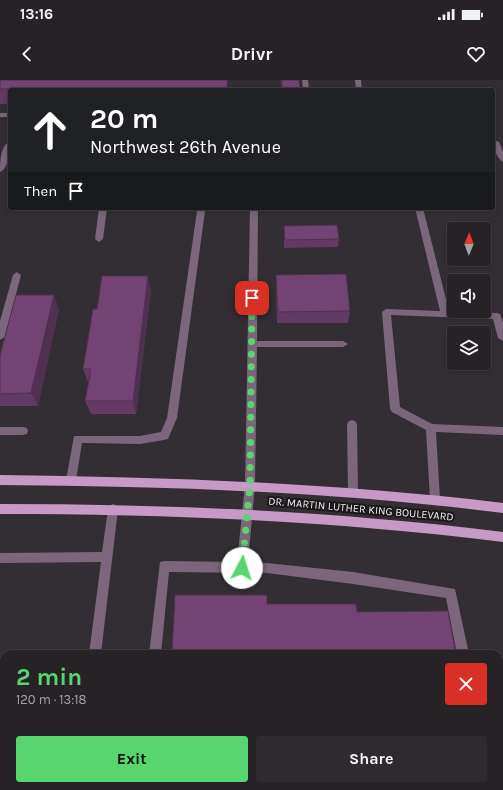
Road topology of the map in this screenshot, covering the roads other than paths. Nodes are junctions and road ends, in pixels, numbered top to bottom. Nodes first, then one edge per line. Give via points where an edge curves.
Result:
1 (497, 142) edge
2 (8, 147) edge
3 (503, 160) edge
4 (0, 170) edge
5 (103, 210) edge
6 (254, 210) edge
7 (420, 210) edge
8 (202, 211) dead end
9 (99, 239) dead end
10 (17, 275) dead end
11 (445, 314) junction
12 (0, 337) edge
13 (503, 338) edge
14 (252, 344) junction
15 (343, 344) dead end
16 (352, 424) dead end
17 (431, 428) junction
18 (0, 431) edge
19 (23, 431) dead end
20 (503, 431) edge
21 (0, 480) edge
22 (71, 480) junction
23 (250, 485) junction
24 (353, 492) junction
25 (435, 499) junction
26 (503, 508) edge
27 (0, 509) edge
28 (113, 509) junction
29 (247, 512) junction
30 (503, 537) edge
31 (107, 557) junction
32 (0, 558) edge
33 (242, 568) junction
34 (95, 650) edge
35 (155, 650) edge
36 (462, 650) edge

1 - 3 street
2 - 4 street
5 - 9 street
6 - 14 street
7 - 11 street
8 - 22 street via 172,418 167,430 164,436 140,440 78,439
10 - 12 street
11 - 13 street via 497,316
11 - 17 street via 386,312 395,409
14 - 15 street
14 - 23 street
16 - 24 street
17 - 20 street
17 - 25 street
18 - 19 street
21 - 22 main road, DR. MARTIN LUTHER KING BOULEVARD
22 - 23 main road, DR. MARTIN LUTHER KING BOULEVARD
23 - 24 main road, DR. MARTIN LUTHER KING BOULEVARD
23 - 29 street
24 - 25 main road, DR. MARTIN LUTHER KING BOULEVARD
25 - 26 main road, DR. MARTIN LUTHER KING BOULEVARD
27 - 28 main road, DR. MARTIN LUTHER KING BOULEVARD
28 - 29 main road, DR. MARTIN LUTHER KING BOULEVARD
28 - 31 street
29 - 30 main road, DR. MARTIN LUTHER KING BOULEVARD via 423,526
29 - 33 street
31 - 32 street
31 - 34 street
33 - 35 street via 164,566
33 - 36 street via 267,568 353,578 452,593

